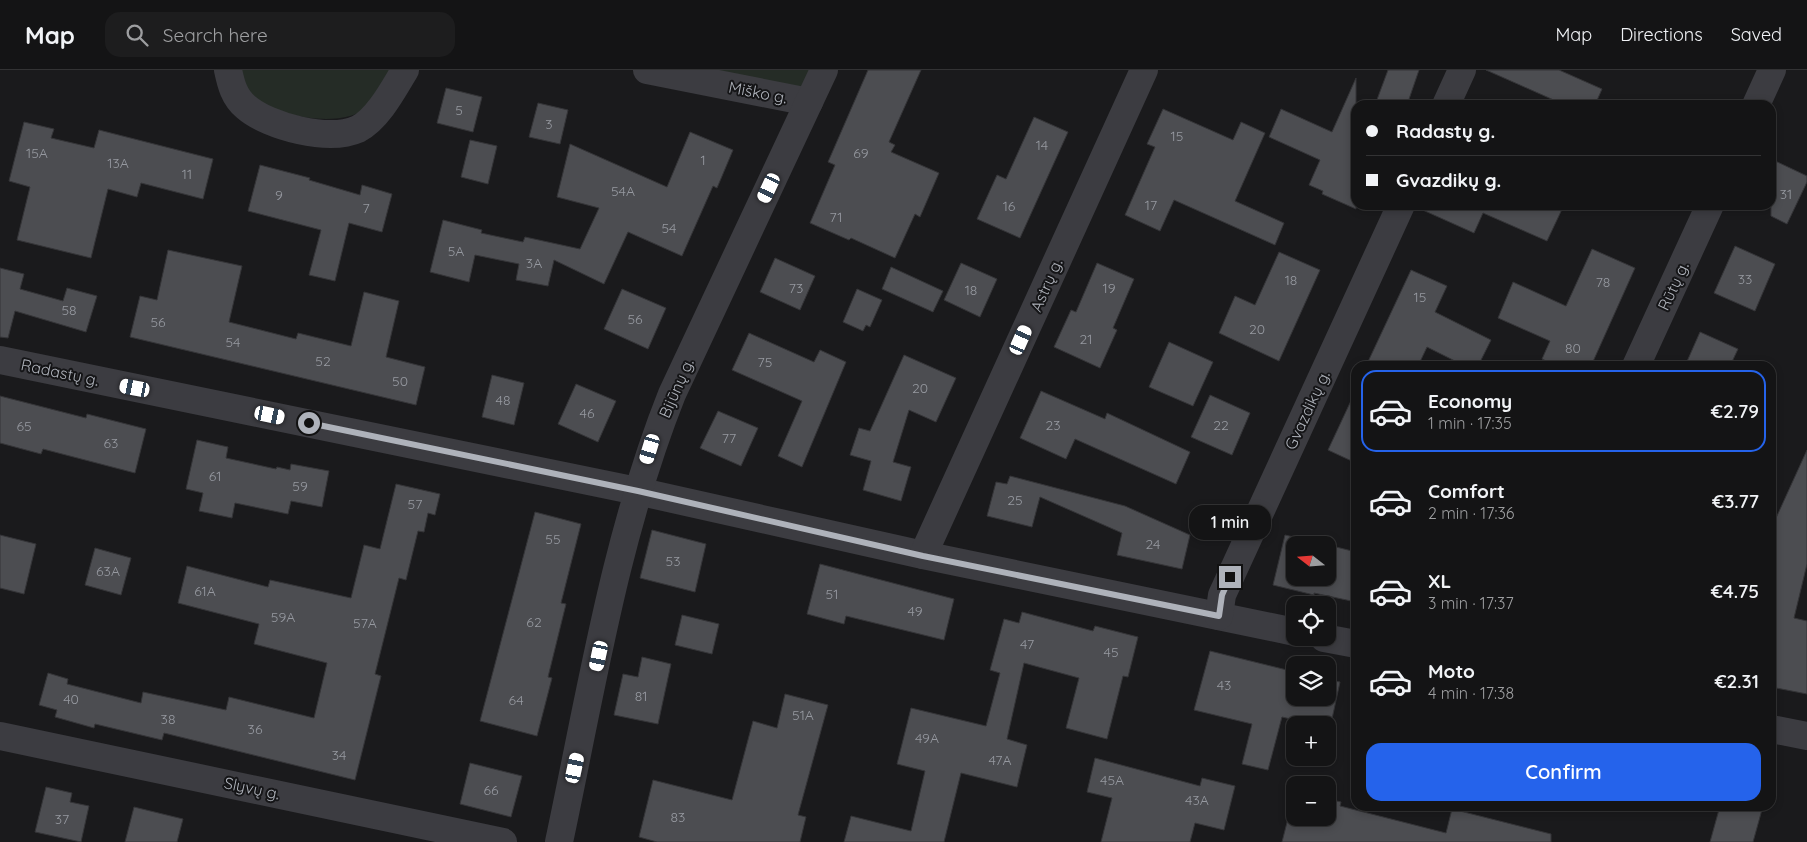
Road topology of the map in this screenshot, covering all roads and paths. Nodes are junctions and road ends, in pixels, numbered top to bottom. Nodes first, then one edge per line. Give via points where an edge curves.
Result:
1 (228, 70) edge
2 (405, 70) edge
3 (647, 70) edge
4 (824, 70) edge
5 (1144, 70) edge
6 (1462, 70) edge
7 (1772, 70) edge
8 (1448, 100) edge
9 (1758, 100) edge
10 (809, 102) junction
11 (1399, 210) edge
12 (1708, 210) edge
13 (0, 360) edge
14 (1638, 361) edge
15 (638, 491) junction
16 (923, 556) junction
17 (1219, 616) junction
18 (1286, 630) edge
19 (1336, 640) edge
20 (1351, 643) edge
21 (1776, 730) edge
22 (0, 736) edge
23 (1807, 736) edge
24 (503, 842) edge
25 (559, 842) edge

1 - 2 street via 232,88 244,106 266,121 330,134 358,129 381,108
3 - 10 street, Miško g.
4 - 10 street, Bijūnų g.
5 - 16 street, Astrų g.
6 - 8 street
7 - 9 street
10 - 15 street, Bijūnų g. via 672,394 650,449
11 - 17 street, Gvazdikų g. via 1222,595
12 - 14 street, Rūtų g.
13 - 15 street, Radastų g.
15 - 16 street, Radastų g.
15 - 25 street, Bijūnų g. via 627,526
16 - 17 street, Radastų g.
17 - 18 street, Radastų g.
19 - 20 street
21 - 23 street
22 - 24 street, Slyvų g.

